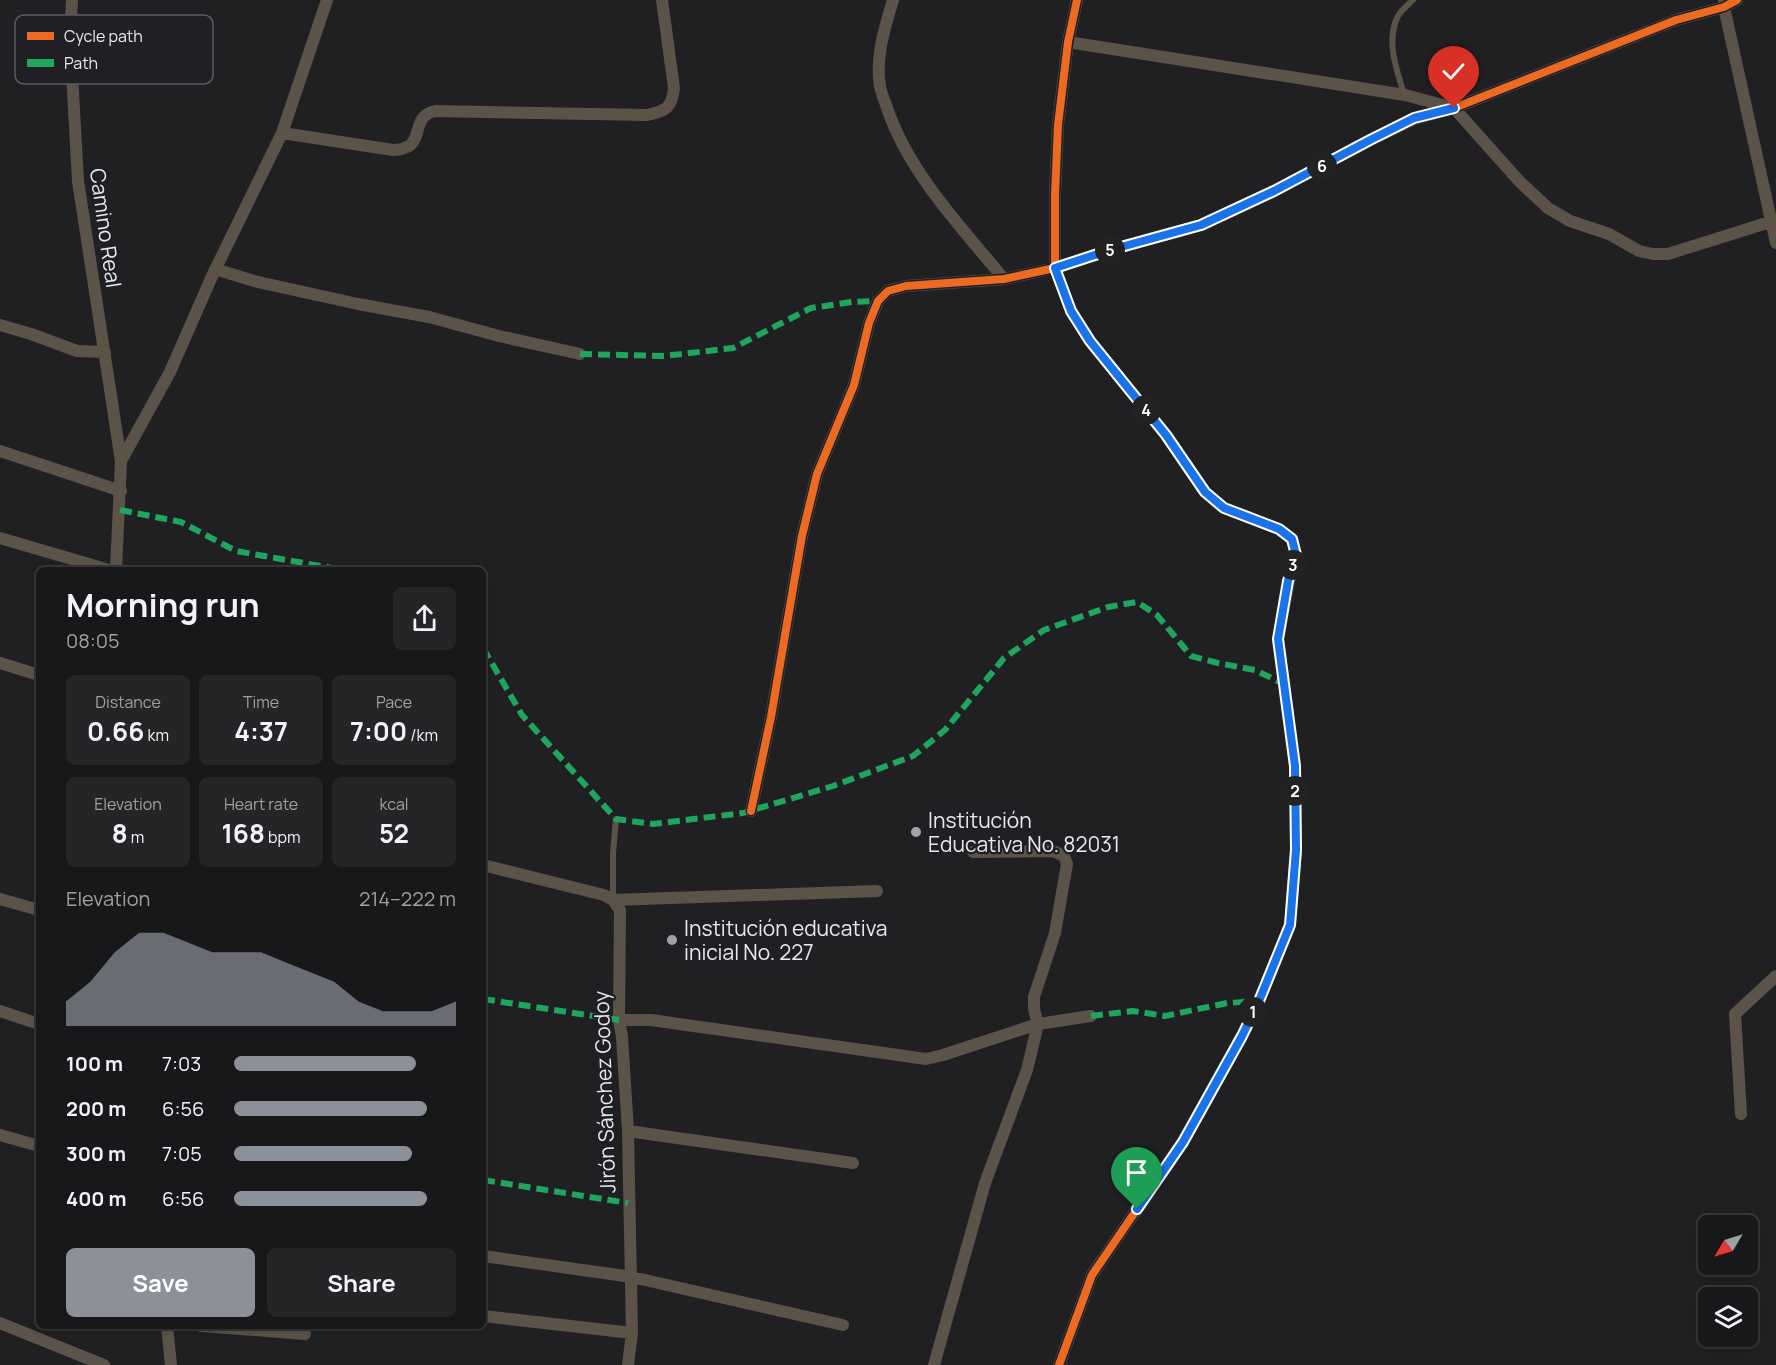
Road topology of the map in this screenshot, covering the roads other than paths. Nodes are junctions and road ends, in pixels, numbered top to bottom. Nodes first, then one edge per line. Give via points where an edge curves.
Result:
1 (72, 0) edge
2 (327, 0) edge
3 (662, 0) edge
4 (893, 0) edge
5 (1077, 0) edge
6 (1413, 0) edge
7 (1737, 0) edge
8 (1724, 3) edge
9 (71, 15) edge
10 (1068, 42) junction
11 (73, 84) edge
12 (1405, 95) junction
13 (1454, 108) junction
14 (282, 133) junction
15 (1770, 222) junction
16 (1776, 243) edge
17 (1055, 268) junction
18 (215, 269) junction
19 (1004, 279) junction
20 (0, 325) edge
21 (105, 352) junction
22 (580, 354) dead end
23 (0, 451) edge
24 (121, 461) junction
25 (120, 490) junction
26 (0, 538) edge
27 (99, 567) edge
28 (116, 567) edge
29 (0, 663) edge
30 (36, 674) edge
31 (751, 811) dead end
32 (616, 819) dead end
33 (973, 852) dead end
34 (486, 865) edge
35 (877, 891) dead end
36 (0, 899) edge
37 (613, 900) junction
38 (36, 909) edge
39 (1776, 976) edge
40 (0, 1011) edge
41 (1091, 1016) dead end
42 (619, 1020) junction
43 (36, 1023) edge
44 (1038, 1024) junction
45 (1741, 1114) dead end
46 (628, 1131) junction
47 (0, 1134) edge
48 (36, 1145) edge
49 (853, 1163) dead end
50 (486, 1256) edge
51 (632, 1277) junction
52 (486, 1316) edge
53 (0, 1323) edge
54 (843, 1325) dead end
55 (167, 1329) edge
56 (240, 1329) edge
57 (632, 1333) junction
58 (305, 1334) dead end
59 (104, 1365) edge
60 (171, 1365) edge
61 (628, 1365) edge
62 (934, 1365) edge
63 (1059, 1365) edge

1 - 9 street, Camino Real
2 - 14 street
3 - 14 street via 674,88 668,108 660,113 435,111 422,117 408,147 393,150
4 - 19 street via 880,50 880,86 893,126 946,208
5 - 10 street
6 - 12 lane via 1397,16 1391,38
7 - 8 street
8 - 13 street
8 - 15 street
10 - 12 street
10 - 17 street via 1058,125
11 - 21 street, Camino Real via 78,181
12 - 13 street
13 - 15 street via 1548,208 1639,251 1668,254
13 - 17 street via 1414,118 1201,225
14 - 18 street
15 - 16 street
17 - 19 street
17 - 63 street via 1071,311 1090,341 1166,435 1205,492 1224,508 1279,529 1292,539 1296,555 1278,639 1295,766 1296,850 1290,925 1259,1001 1183,1142 1092,1275
18 - 22 street
18 - 24 street via 170,372
19 - 31 street via 906,286 888,291 878,301 854,385 817,474
20 - 21 street via 77,351
21 - 24 street, Camino Real
23 - 25 street
24 - 25 street, Camino Real
25 - 28 street, Camino Real
26 - 27 street
29 - 30 street
32 - 37 lane, Jirón Sánchez Godoy
33 - 44 street via 1053,850 1064,856 1067,864 1055,933 1034,996
34 - 37 street via 604,894
35 - 37 street
36 - 38 street
37 - 42 street, Jirón Sánchez Godoy via 620,910 621,922
39 - 45 street via 1736,1014
40 - 43 street
41 - 44 street
42 - 44 street via 651,1020 926,1059
42 - 46 street, Jirón Sánchez Godoy
44 - 62 street via 1027,1070 985,1183
46 - 49 street
46 - 51 street, Jirón Sánchez Godoy
47 - 48 street
50 - 51 street
51 - 54 street
51 - 57 street, Jirón Sánchez Godoy
52 - 57 street
53 - 59 street
55 - 60 street
56 - 58 street
57 - 61 street, Jirón Sánchez Godoy

